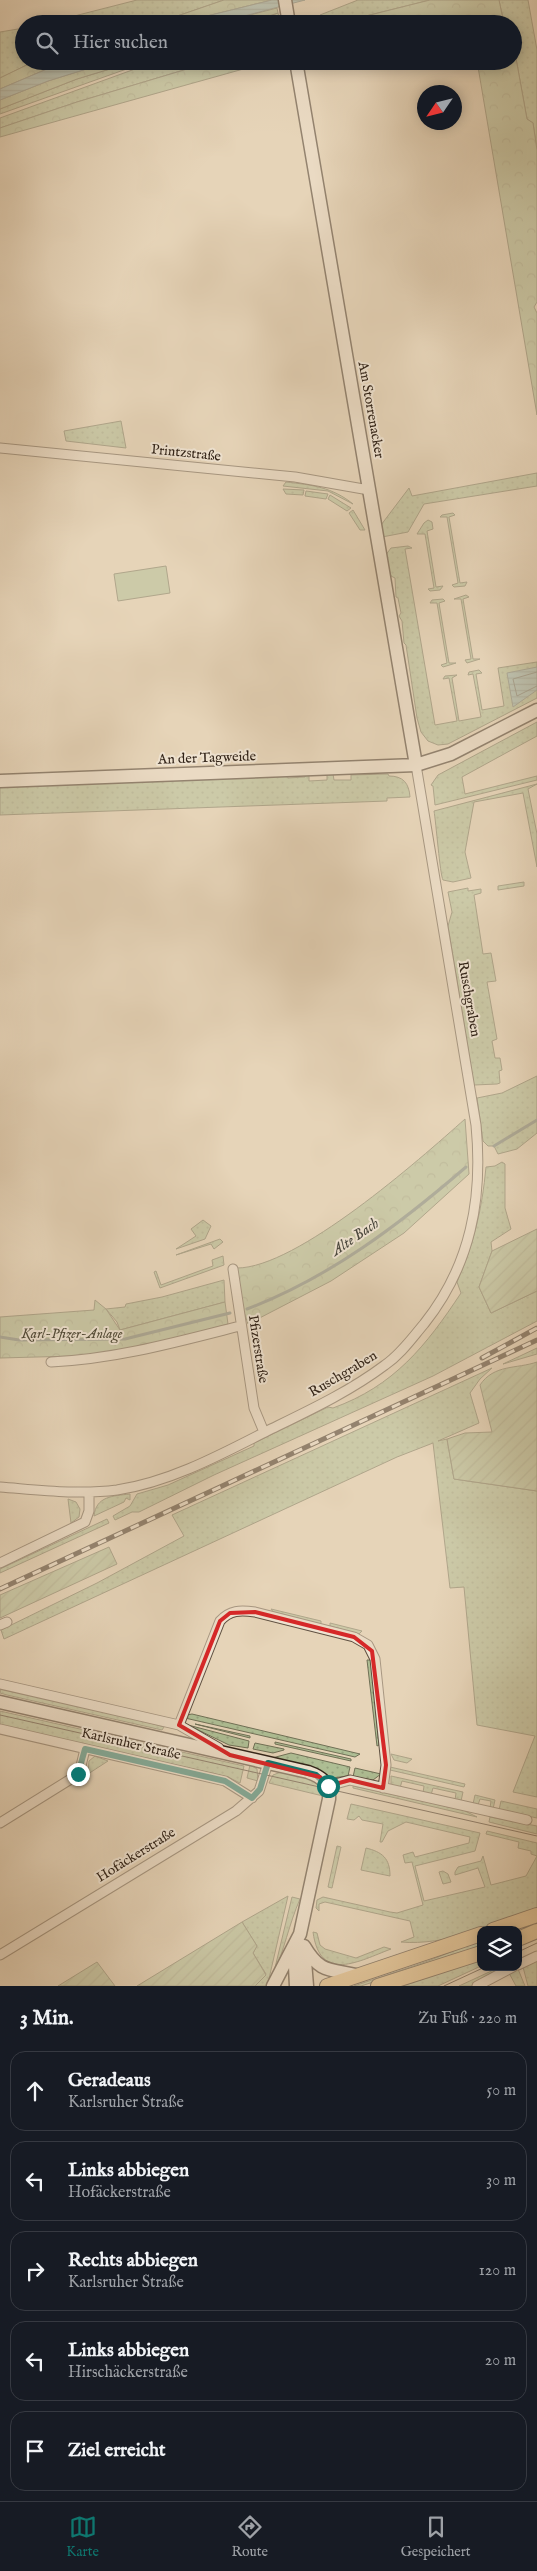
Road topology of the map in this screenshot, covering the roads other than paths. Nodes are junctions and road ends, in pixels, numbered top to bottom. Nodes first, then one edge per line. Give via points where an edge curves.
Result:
1 (298, 70) edge
2 (0, 448) edge
3 (369, 490) junction
4 (537, 710) edge
5 (416, 765) junction
6 (0, 781) edge
7 (232, 1269) dead end
8 (240, 1326) junction
9 (51, 1362) dead end
10 (264, 1432) junction
11 (0, 1487) edge
12 (89, 1493) junction
13 (0, 1563) edge
14 (0, 1684) edge
15 (0, 1702) edge
16 (179, 1725) junction
17 (0, 1729) edge
18 (85, 1749) junction
19 (230, 1755) junction
20 (268, 1763) junction
21 (328, 1786) junction
22 (383, 1788) junction
23 (252, 1798) junction
24 (527, 1820) dead end
25 (0, 1823) edge
26 (537, 1915) edge
27 (505, 1926) edge
28 (537, 1931) edge
29 (477, 1935) edge
30 (522, 1937) edge
31 (300, 1942) junction
32 (477, 1954) edge
33 (0, 1955) edge
34 (537, 1956) edge
35 (522, 1963) edge
36 (505, 1971) edge
37 (356, 1975) junction
38 (273, 1986) edge
39 (296, 1986) edge
40 (307, 1986) edge
41 (328, 1986) edge
42 (378, 1986) edge
43 (477, 1986) edge

1 - 3 street, Am Storrenacker
2 - 3 street, Printzstraße via 295,476
3 - 5 street, Am Storrenacker
4 - 5 street, An der Tagweide via 451,754
5 - 6 street, An der Tagweide
5 - 10 street, Ruschgraben via 476,1125 479,1167 472,1227 463,1259 450,1284 409,1343 388,1363 352,1387
7 - 8 street, Pfizerstraße
8 - 9 street via 127,1354
8 - 10 street, Pfizerstraße via 254,1408
10 - 12 street, Ruschgraben via 164,1479
11 - 12 street, Ruschgraben
12 - 13 street via 89,1516 85,1522
14 - 16 street, Karlsruher Straße
15 - 19 street, Karlsruher Straße
16 - 19 street, Karlsruher Straße
16 - 22 street via 220,1621 230,1613 241,1610 255,1612 354,1637 368,1645 375,1659 386,1765
17 - 18 street, Karlsruher Straße
18 - 23 street, Karlsruher Straße via 225,1781
18 - 25 street via 80,1770 74,1778
19 - 20 street, Karlsruher Straße
20 - 21 street, Karlsruher Straße via 316,1775
20 - 23 street, Hofäckerstraße via 260,1789
21 - 22 street via 350,1780
21 - 31 street via 328,1804
22 - 24 street
23 - 33 street, Hofäckerstraße
26 - 27 main road
28 - 30 main road
29 - 37 main road
31 - 37 street via 322,1968
31 - 38 street
31 - 39 street
31 - 40 street
32 - 42 main road
34 - 35 street
36 - 43 street
37 - 41 main road

